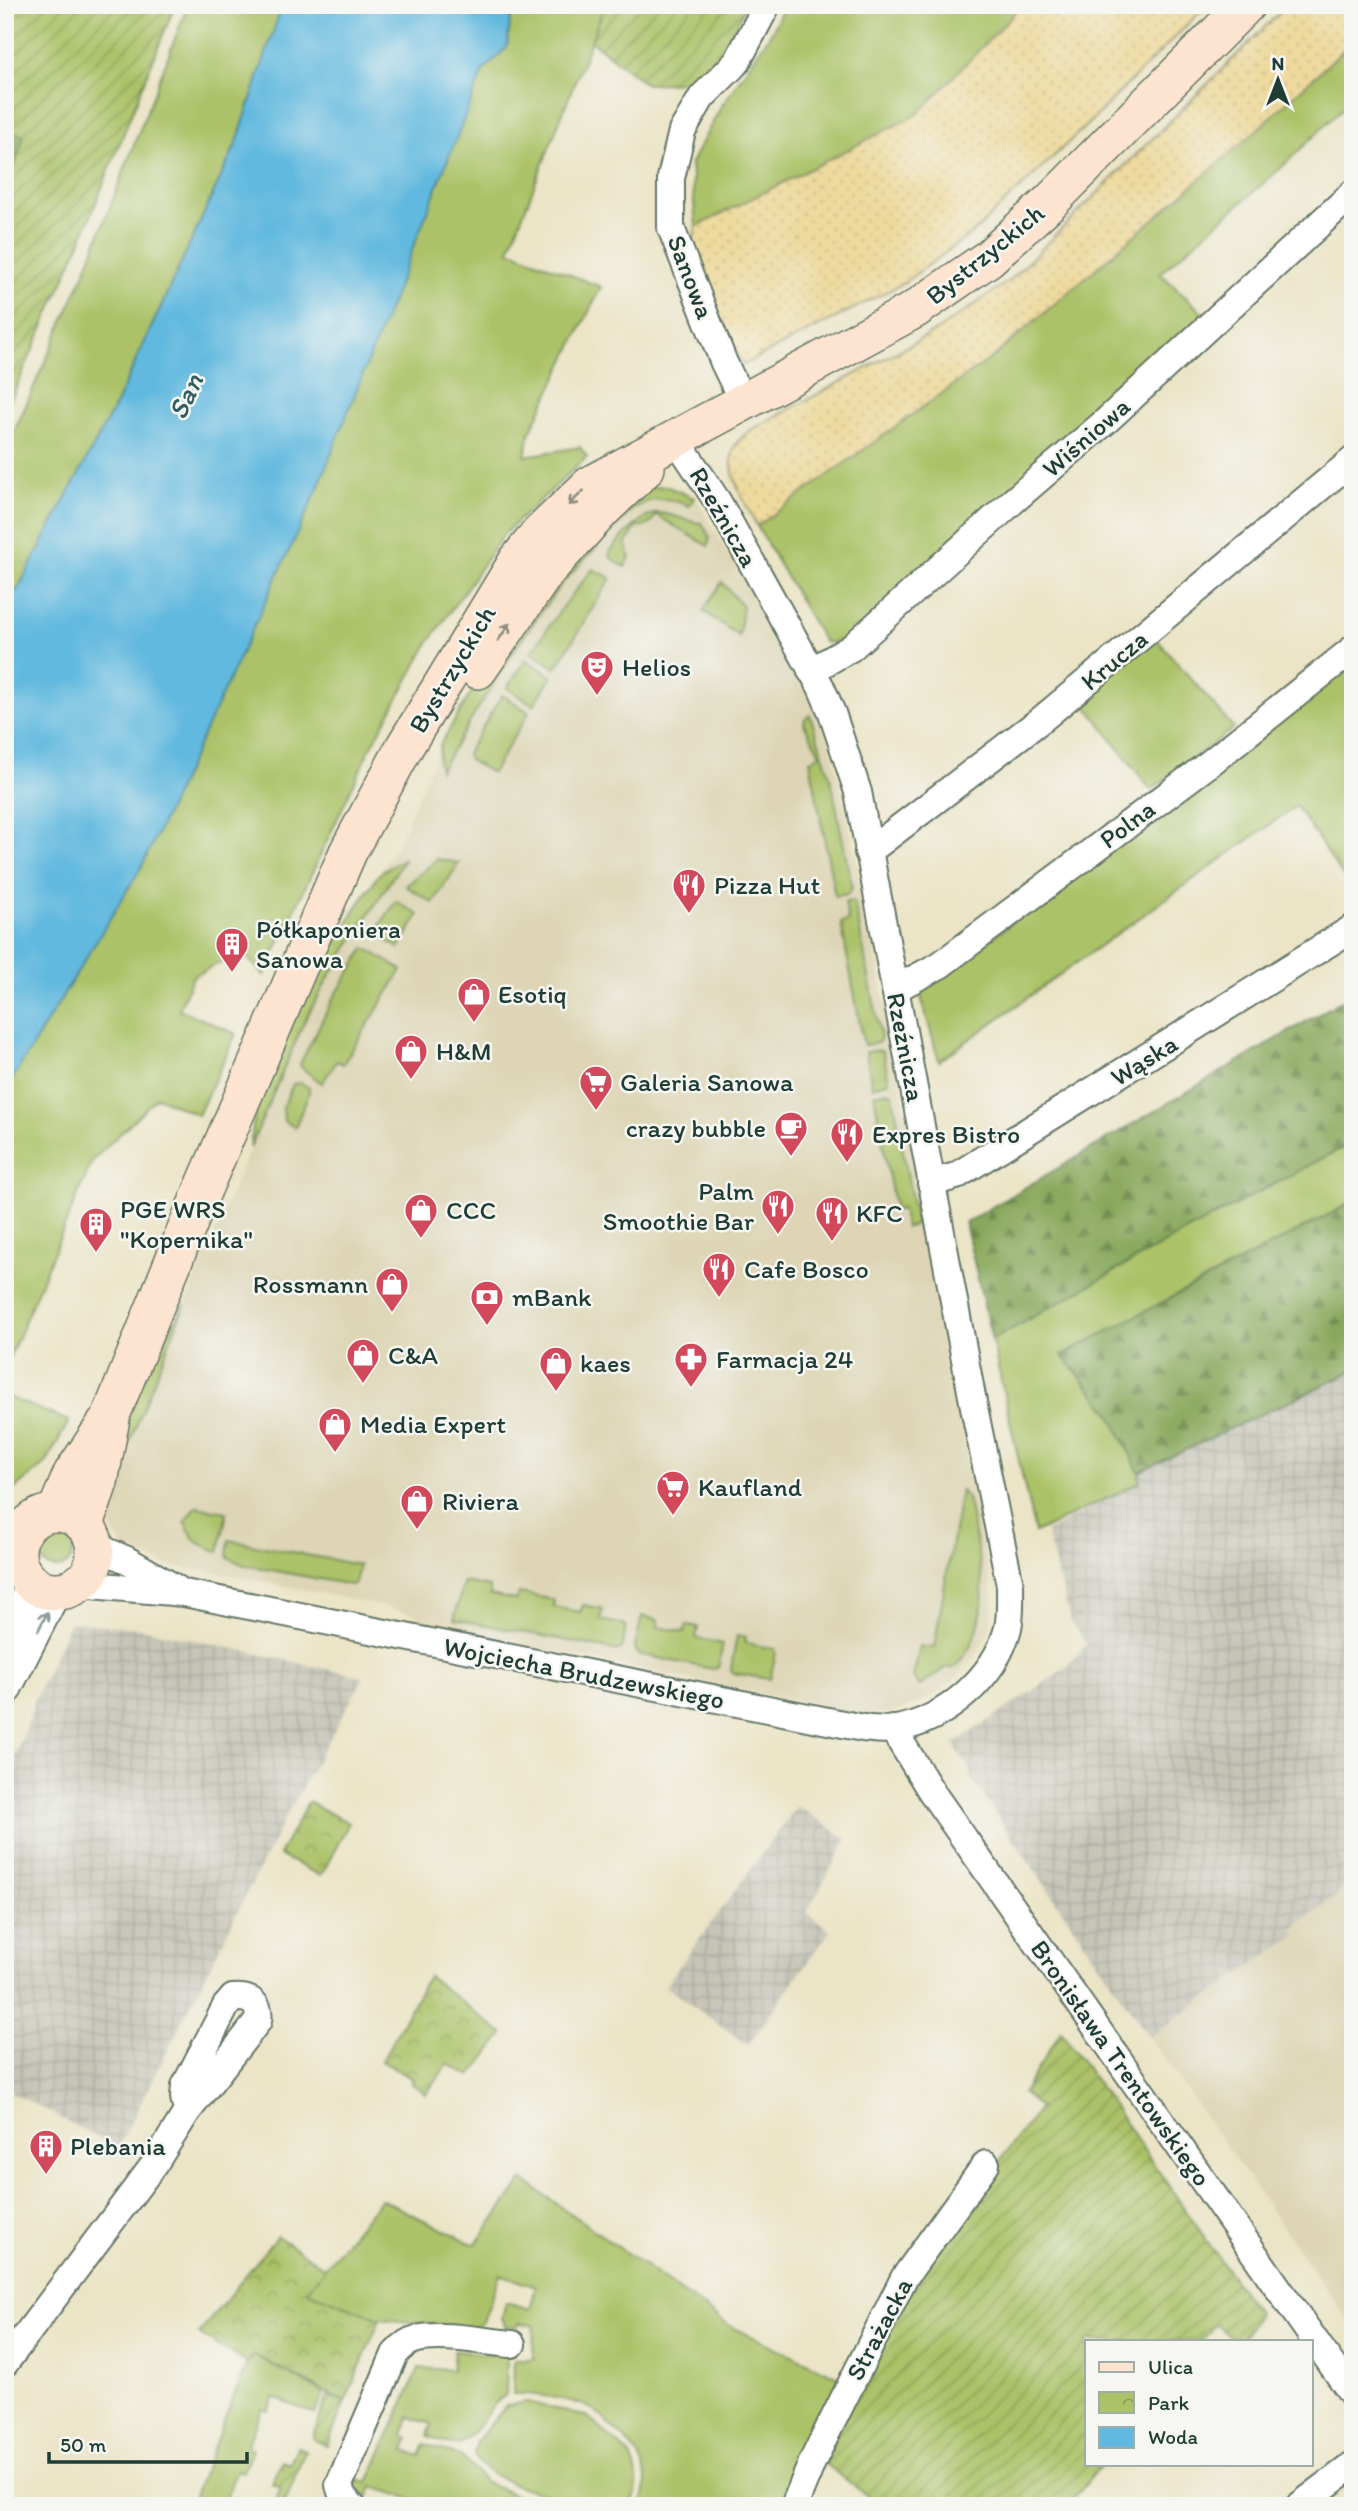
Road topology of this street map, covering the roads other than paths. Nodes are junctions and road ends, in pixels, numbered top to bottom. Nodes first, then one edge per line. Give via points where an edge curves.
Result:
1 (767, 5) edge
2 (1246, 5) edge
3 (1353, 193) edge
4 (743, 402) junction
5 (676, 439) junction
6 (1353, 460) edge
7 (1353, 649) edge
8 (811, 671) junction
9 (868, 852) junction
10 (1353, 928) edge
11 (895, 989) junction
12 (931, 1183) junction
13 (54, 1525) edge
14 (37, 1573) edge
15 (184, 1593) junction
16 (5, 1682) edge
17 (974, 1685) joint
18 (5, 1695) edge
19 (893, 1730) junction
20 (187, 2112) dead end
21 (986, 2164) dead end
22 (512, 2344) dead end
23 (5, 2364) edge
24 (1353, 2395) edge
25 (1353, 2465) edge
26 (352, 2506) edge
27 (794, 2506) edge
28 (1299, 2506) edge

1 - 4 street, Sanowa via 737,62 702,97 682,131 671,178 671,228
2 - 4 street, Bystrzyckich via 989,258 914,310
3 - 8 street, Wiśniowa via 851,648
4 - 5 street, Bystrzyckich
5 - 8 street, Rzeźnicza via 718,502
5 - 13 street, Bystrzyckich via 547,570 479,668 302,961 112,1413 72,1474
6 - 9 street, Krucza via 1042,719
7 - 11 street, Polna via 940,965
8 - 9 street, Rzeźnicza via 832,713 858,792
9 - 11 street, Rzeźnicza
10 - 12 street, Wąska via 956,1176
11 - 12 street, Rzeźnicza
12 - 17 street, Rzeźnicza via 1010,1585 1007,1630 992,1664
13 - 14 street via 19,1538
13 - 14 street via 92,1567
13 - 15 street, Wojciecha Brudzewskiego
14 - 15 street, Wojciecha Brudzewskiego
14 - 16 street
18 -> 14 street
15 - 19 street, Wojciecha Brudzewskiego via 863,1728
17 - 19 street, Wojciecha Brudzewskiego via 919,1723
19 - 24 street, Bronisława Trentowskiego
20 - 23 street via 153,2166
21 - 27 street, Strażacka via 904,2278
22 - 26 street via 431,2337 403,2345 395,2354 339,2485
25 - 28 street

